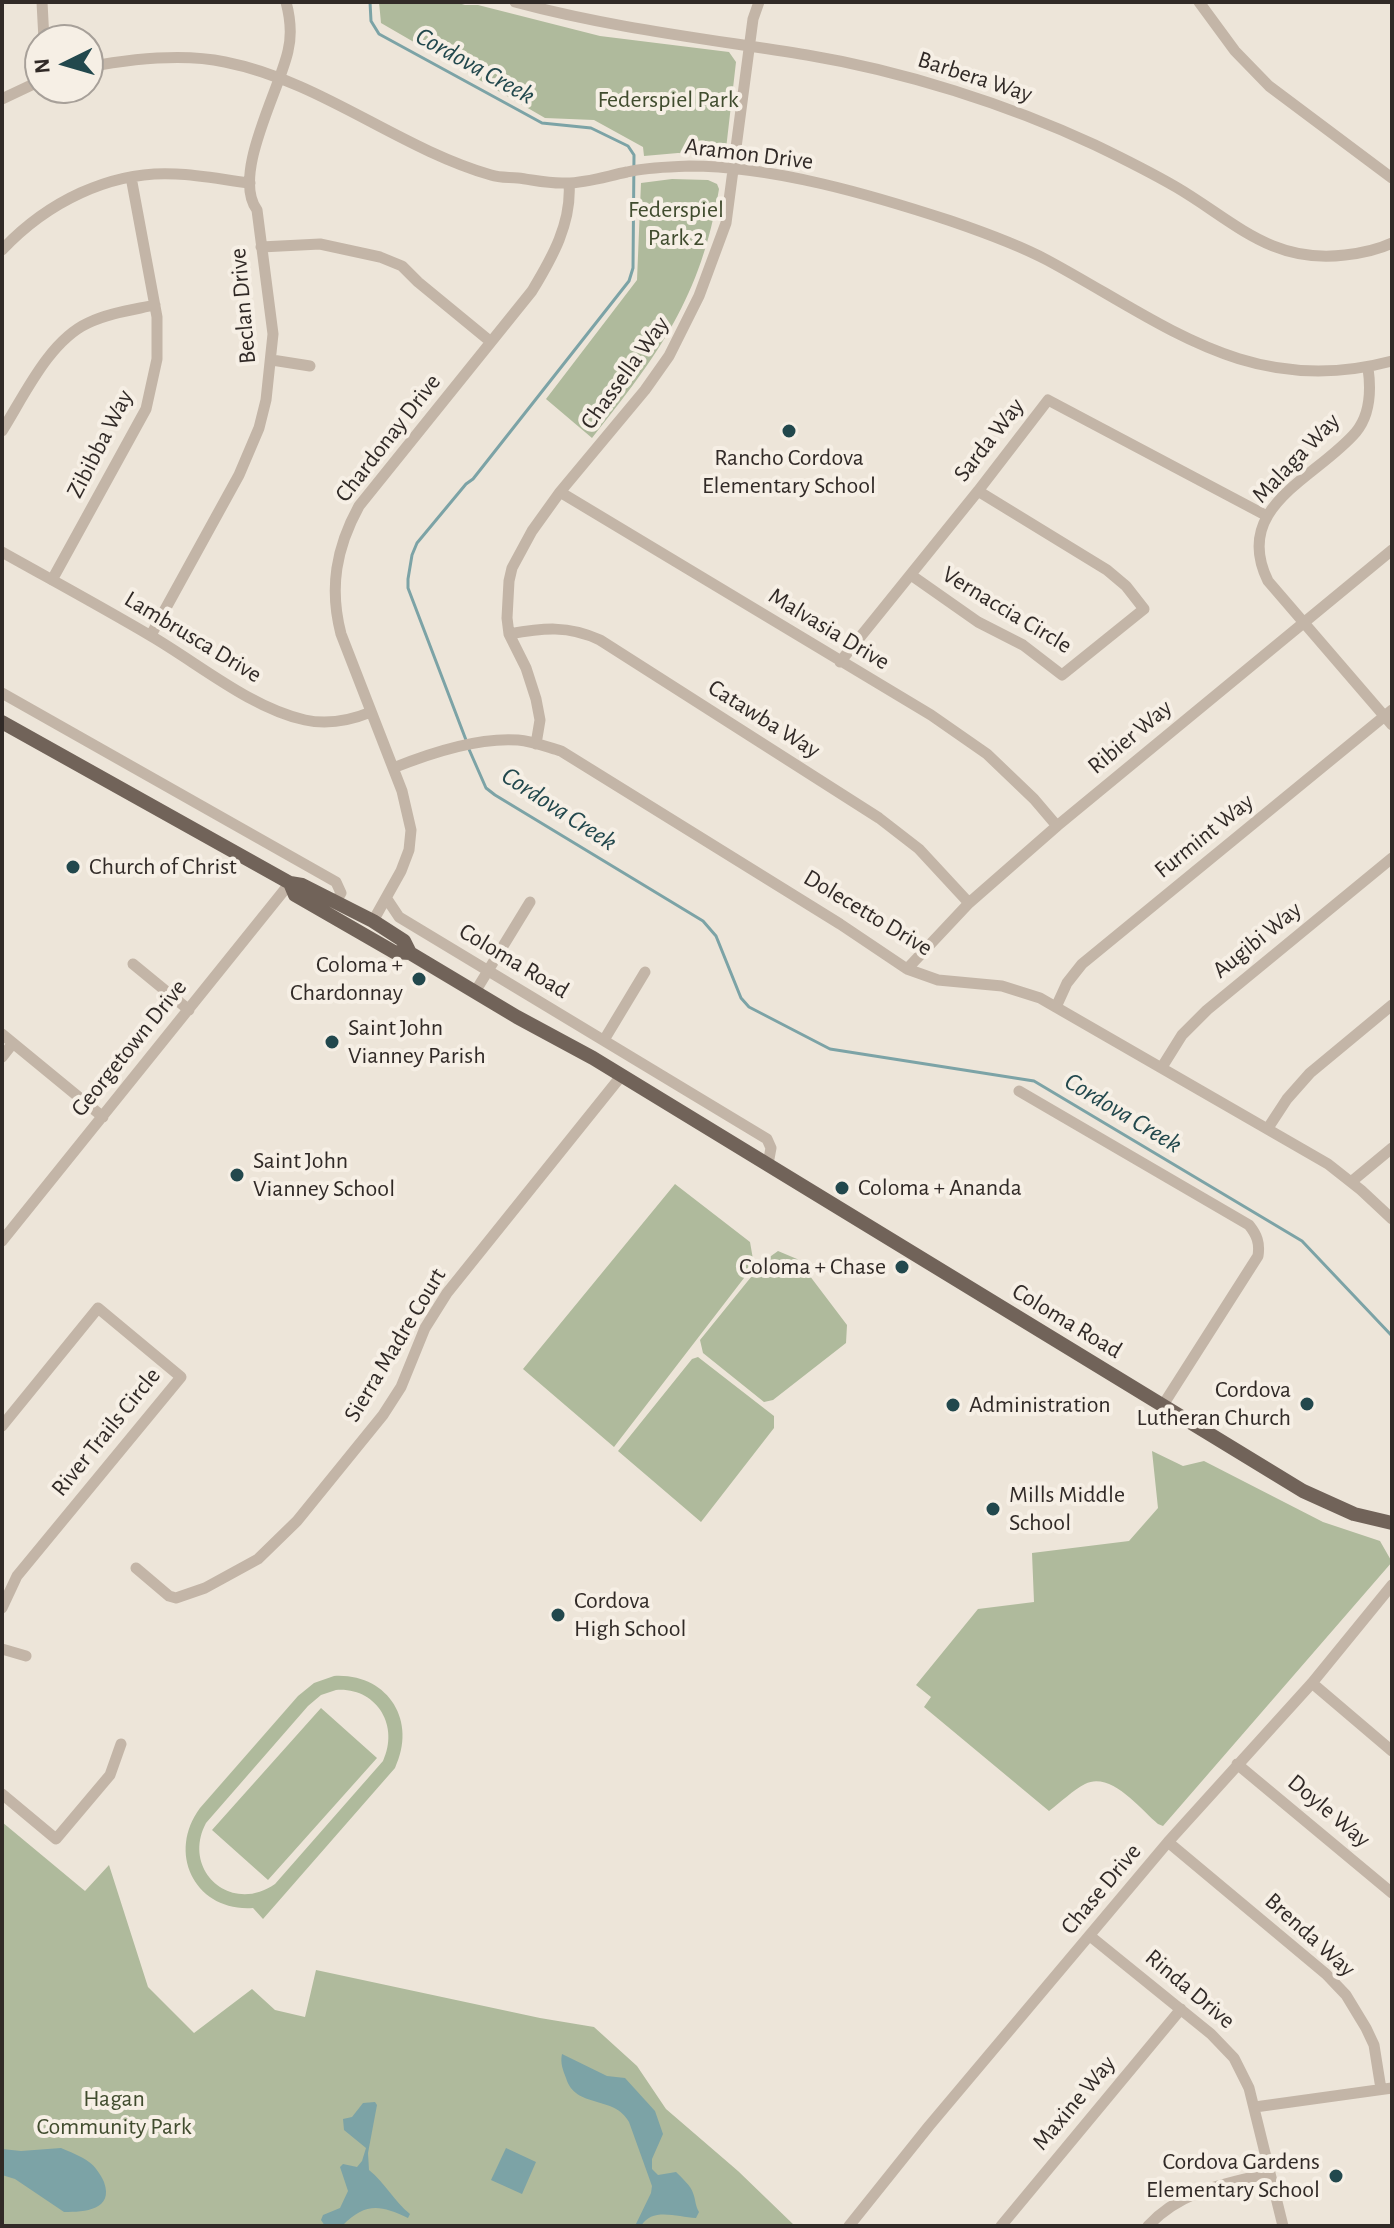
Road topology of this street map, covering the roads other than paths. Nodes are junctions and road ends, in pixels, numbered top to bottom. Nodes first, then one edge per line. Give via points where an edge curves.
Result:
1 (42, 2) edge
2 (286, 2) edge
3 (515, 2) edge
4 (759, 2) edge
5 (1199, 2) edge
6 (43, 24) edge
7 (750, 47) junction
8 (104, 65) edge
9 (279, 78) junction
10 (24, 89) edge
11 (2, 99) edge
12 (735, 170) junction
13 (131, 177) junction
14 (1392, 178) edge
15 (250, 183) junction
16 (569, 183) junction
17 (1392, 243) edge
18 (261, 247) junction
19 (2, 250) edge
20 (155, 305) junction
21 (491, 342) junction
22 (272, 360) junction
23 (1392, 361) edge
24 (310, 366) dead end
25 (1368, 368) junction
26 (2, 431) edge
27 (978, 491) junction
28 (560, 492) junction
29 (1267, 516) junction
30 (1392, 550) edge
31 (2, 552) edge
32 (911, 575) junction
33 (52, 580) junction
34 (1303, 623) junction
35 (509, 634) junction
36 (151, 635) junction
37 (840, 662) junction
38 (2, 693) edge
39 (371, 712) junction
40 (1390, 717) edge
41 (2, 722) edge
42 (536, 744) junction
43 (393, 768) junction
44 (1057, 826) junction
45 (1392, 858) edge
46 (290, 883) junction
47 (387, 899) junction
48 (530, 902) dead end
49 (335, 903) junction
50 (969, 903) junction
51 (373, 921) junction
52 (391, 950) junction
53 (410, 953) junction
54 (133, 964) dead end
55 (907, 969) junction
56 (488, 971) junction
57 (645, 972) dead end
58 (475, 992) junction
59 (1392, 1005) edge
60 (1056, 1007) junction
61 (189, 1010) junction
62 (2, 1034) edge
63 (604, 1040) junction
64 (13, 1043) junction
65 (2, 1057) edge
66 (1162, 1067) junction
67 (622, 1075) junction
68 (1019, 1091) dead end
69 (103, 1117) junction
70 (1268, 1128) junction
71 (1392, 1148) edge
72 (768, 1164) junction
73 (1351, 1182) junction
74 (1392, 1219) edge
75 (2, 1241) edge
76 (1163, 1405) junction
77 (2, 1426) edge
78 (1392, 1523) edge
79 (136, 1568) dead end
80 (1391, 1589) edge
81 (2, 1608) edge
82 (2, 1649) edge
83 (26, 1656) dead end
84 (1312, 1683) junction
85 (121, 1744) dead end
86 (1392, 1751) edge
87 (1237, 1764) junction
88 (2, 1794) edge
89 (1168, 1842) junction
90 (1392, 1893) edge
91 (1090, 1936) junction
92 (1181, 2009) junction
93 (1387, 2088) edge
94 (1255, 2107) junction
95 (1270, 2173) junction
96 (849, 2226) edge
97 (1001, 2226) edge
98 (1148, 2226) edge
99 (1283, 2226) edge

1 - 6 street
2 - 9 street, Beclan Drive via 290,38
3 - 7 street, Barbera Way via 617,27
4 - 7 street, Chassella Way
5 - 14 street via 1269,86
7 - 12 street, Chassella Way
7 - 17 street, Barbera Way via 884,71 1029,117 1094,144 1282,249 1317,258
8 - 9 street, Aramon Drive via 221,61
9 - 15 street, Beclan Drive via 259,133
9 - 16 street, Aramon Drive via 465,167 495,177
10 - 11 street
12 - 16 street, Aramon Drive via 634,170
12 - 25 street, Aramon Drive via 865,195 981,232 1042,258 1210,351 1281,369 1325,373
12 - 28 street, Chassella Way via 726,223 688,323 645,390
13 - 15 street via 177,174
13 - 19 street via 72,197 30,223
13 - 20 street, Zibibba Way
15 - 18 street, Beclan Drive
16 - 21 street, Chardonay Drive via 566,219 554,252 532,291
18 - 21 street via 320,244 402,266
18 - 22 street, Beclan Drive
20 - 26 street via 103,317 72,332
20 - 33 street, Zibibba Way via 157,359 146,409
21 - 39 street, Chardonay Drive via 369,492 344,535 334,582 336,615
22 - 24 street
22 - 36 street, Beclan Drive via 251,450
23 - 25 street, Aramon Drive
25 - 29 street, Malaga Way via 1370,396 1356,432 1294,485
27 - 29 street, Sarda Way via 1048,400
27 - 32 street, Sarda Way
27 - 32 street, Vernaccia Circle via 1099,564 1144,609 1062,675
28 - 35 street, Chassella Way via 512,568
28 - 37 street, Malvasia Drive
29 - 34 street, Malaga Way via 1258,544 1264,571
30 - 34 street, Ribier Way
31 - 33 street, Lambrusca Drive
32 - 37 street, Sarda Way
33 - 36 street, Lambrusca Drive
34 - 40 street, Malaga Way
34 - 44 street, Ribier Way
35 - 42 street, Chassella Way via 536,699
35 - 50 street, Catawba Way via 556,627 600,640 879,818 919,849
36 - 39 street, Lambrusca Drive via 266,707 323,723
37 - 44 street, Malvasia Drive via 987,754
38 - 49 street via 336,882 341,893
39 - 43 street, Chardonay Drive
40 - 60 street, Furmint Way via 1082,964
41 - 46 main road, Coloma Road
42 - 43 street, Dolecetto Drive via 514,740 470,745
42 - 55 street, Dolecetto Drive via 577,758
43 - 47 street, Chardonay Drive via 406,803 411,841
44 - 50 street, Ribier Way
45 - 66 street, Augibi Way via 1207,1010 1182,1035
46 - 49 main road, Coloma Road
46 - 52 main road, Coloma Road via 295,895
46 - 61 street, Georgetown Drive
47 - 51 street, Chardonay Drive
47 - 56 street, Coloma Road via 399,917
48 - 56 street
49 - 51 main road, Coloma Road
50 - 55 street, Ribier Way
51 - 52 main road
51 - 53 main road, Coloma Road via 404,941
52 - 53 main road, Coloma Road
53 - 58 main road, Coloma Road
54 - 61 street
55 - 60 street, Dolecetto Drive via 938,980 1002,986
56 - 58 street
56 - 63 street, Coloma Road
57 - 63 street
58 - 67 main road, Coloma Road
59 - 70 street via 1310,1073
60 - 66 street, Dolecetto Drive
61 - 69 street, Georgetown Drive
62 - 64 street
63 - 72 street, Coloma Road via 767,1139
64 - 65 street
64 - 69 street
66 - 70 street, Dolecetto Drive
67 - 72 main road, Coloma Road
67 - 79 street, Sierra Madre Court via 447,1293 383,1415 297,1521 258,1559 176,1598
68 - 76 street via 1255,1232 1258,1256
69 - 75 street, Georgetown Drive
70 - 73 street, Dolecetto Drive
71 - 73 street
72 - 76 main road, Coloma Road
73 - 74 street, Dolecetto Drive
76 - 78 main road, Coloma Road via 1320,1499
77 - 81 street, River Trails Circle via 98,1308 181,1377 17,1576
80 - 84 street, Chase Drive
82 - 83 street
84 - 86 street
84 - 87 street, Chase Drive
85 - 88 street via 110,1775 56,1839
87 - 89 street, Chase Drive
87 - 90 street, Doyle Way
89 - 91 street, Chase Drive
89 - 93 street, Brenda Way via 1346,1995 1374,2045
91 - 92 street, Rinda Drive
91 - 96 street, Chase Drive
92 - 94 street, Rinda Drive via 1234,2058
92 - 97 street, Maxine Way
93 - 94 street
94 - 95 street, Rinda Drive
95 - 98 street via 1194,2193
95 - 99 street, Rinda Drive

